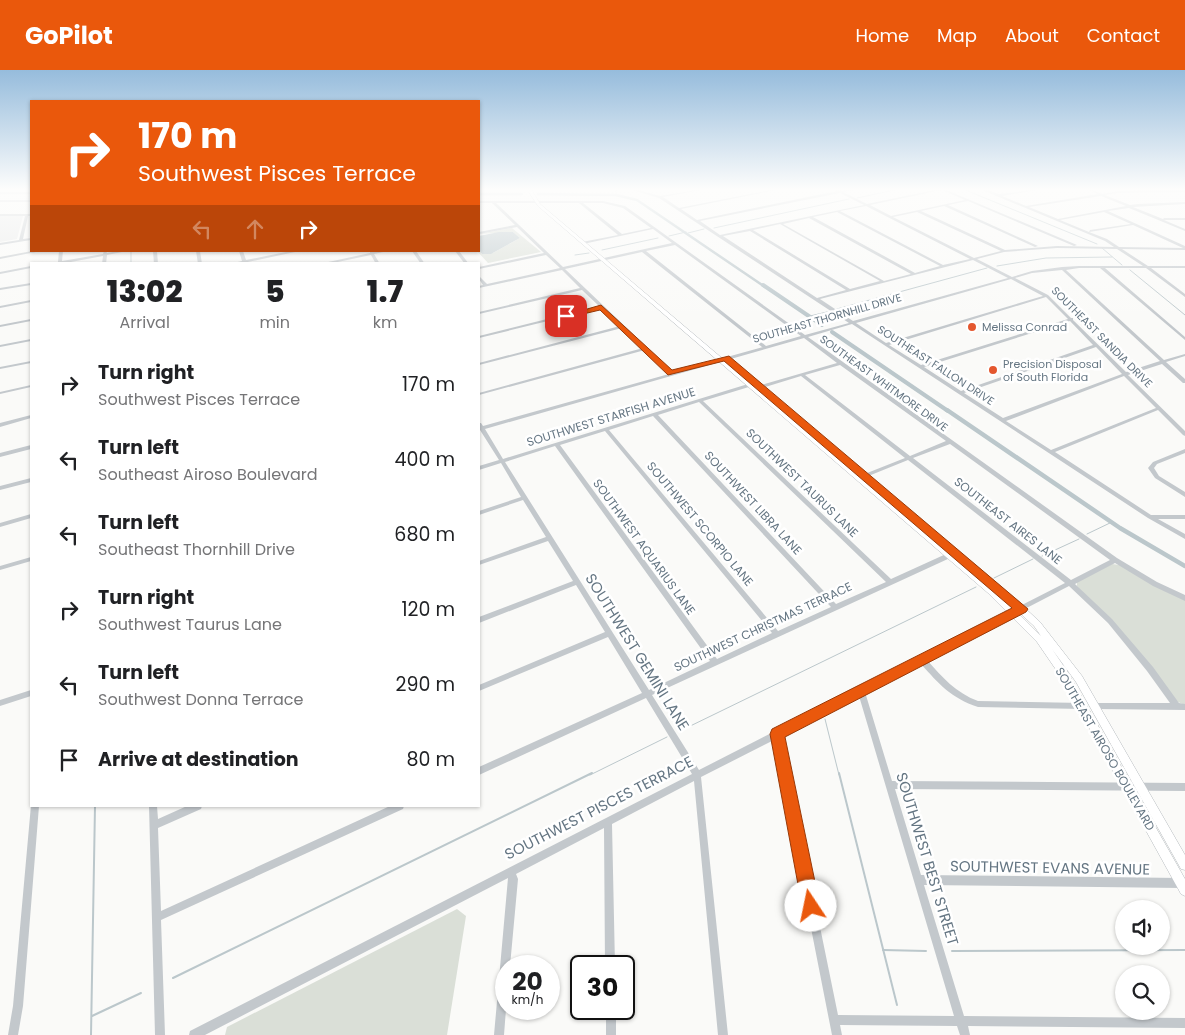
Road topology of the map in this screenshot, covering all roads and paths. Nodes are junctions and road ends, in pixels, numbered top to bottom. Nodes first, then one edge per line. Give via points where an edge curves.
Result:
1 (23, 234) edge
2 (524, 234) edge
3 (577, 234) edge
4 (626, 234) edge
5 (662, 234) edge
6 (717, 234) edge
7 (730, 234) edge
8 (758, 234) edge
9 (799, 234) edge
10 (841, 234) edge
11 (881, 234) edge
12 (925, 234) edge
13 (968, 234) edge
14 (1009, 234) edge
15 (1050, 234) edge
16 (1093, 234) edge
17 (1155, 234) edge
18 (621, 235) joint
19 (720, 236) junction
20 (30, 239) edge
21 (21, 240) junction
22 (586, 242) junction
23 (0, 244) edge
24 (675, 244) junction
25 (1079, 246) junction
26 (1038, 247) junction
27 (1118, 247) junction
28 (1185, 248) edge
29 (1004, 251) junction
30 (33, 252) edge
31 (61, 252) edge
32 (241, 252) edge
33 (284, 252) edge
34 (458, 252) edge
35 (643, 252) junction
36 (104, 253) edge
37 (372, 253) edge
38 (545, 254) junction
39 (0, 258) edge
40 (974, 258) junction
41 (605, 260) junction
42 (244, 261) junction
43 (60, 262) joint
44 (240, 262) edge
45 (330, 262) edge
46 (465, 262) edge
47 (942, 266) junction
48 (30, 267) edge
49 (1101, 267) junction
50 (1148, 267) junction
51 (1185, 267) edge
52 (480, 268) edge
53 (1062, 268) junction
54 (562, 269) junction
55 (0, 273) edge
56 (913, 273) junction
57 (1012, 277) junction
58 (480, 278) edge
59 (882, 282) junction
60 (30, 284) edge
61 (486, 286) junction
62 (480, 288) edge
63 (0, 289) edge
64 (582, 289) junction
65 (849, 290) junction
66 (1047, 296) junction
67 (1185, 296) edge
68 (816, 299) junction
69 (30, 301) edge
70 (0, 306) edge
71 (601, 307) junction
72 (480, 313) edge
73 (1072, 319) junction
74 (30, 320) edge
75 (850, 322) junction
76 (0, 326) edge
77 (622, 327) junction
78 (802, 336) junction
79 (480, 337) edge
80 (1185, 339) edge
81 (30, 340) edge
82 (886, 344) junction
83 (1097, 345) junction
84 (0, 346) edge
85 (764, 346) junction
86 (645, 349) junction
87 (1185, 355) edge
88 (723, 359) junction
89 (1163, 361) junction
90 (30, 362) edge
91 (841, 363) junction
92 (480, 364) edge
93 (921, 367) junction
94 (0, 368) edge
95 (671, 373) junction
96 (1125, 374) junction
97 (803, 376) junction
98 (1185, 382) edge
99 (750, 385) junction
100 (30, 386) edge
101 (760, 387) junction
102 (0, 393) edge
103 (961, 393) junction
104 (480, 394) edge
105 (699, 400) junction
106 (1159, 408) junction
107 (654, 414) junction
108 (30, 417) edge
109 (1003, 420) junction
110 (0, 425) edge
111 (480, 427) edge
112 (606, 429) junction
113 (1185, 434) edge
114 (949, 442) junction
115 (556, 444) junction
116 (30, 447) edge
117 (1185, 451) edge
118 (1050, 452) junction
119 (0, 454) edge
120 (909, 458) junction
121 (502, 461) junction
122 (480, 468) edge
123 (865, 475) junction
124 (858, 478) junction
125 (30, 480) edge
126 (0, 488) edge
127 (1185, 495) edge
128 (524, 498) junction
129 (480, 512) edge
130 (30, 516) edge
131 (1150, 517) junction
132 (1185, 517) edge
133 (0, 525) edge
134 (927, 533) junction
135 (1185, 537) edge
136 (549, 538) junction
137 (948, 556) junction
138 (30, 559) edge
139 (1115, 560) junction
140 (480, 562) edge
141 (0, 568) edge
142 (578, 582) junction
143 (890, 582) junction
144 (1070, 583) junction
145 (1185, 598) edge
146 (835, 607) junction
147 (1018, 610) junction
148 (480, 620) edge
149 (610, 634) junction
150 (777, 634) junction
151 (922, 660) junction
152 (715, 662) junction
153 (480, 688) edge
154 (861, 691) junction
155 (30, 693) edge
156 (648, 694) junction
157 (0, 704) edge
158 (1083, 706) junction
159 (1096, 706) junction
160 (1181, 707) edge
161 (777, 734) junction
162 (480, 771) edge
163 (697, 774) junction
164 (891, 785) junction
165 (1128, 787) junction
166 (1141, 787) junction
167 (1185, 787) edge
168 (34, 807) edge
169 (153, 807) edge
170 (196, 807) edge
171 (398, 807) edge
172 (608, 821) junction
173 (154, 825) junction
174 (1185, 865) edge
175 (511, 871) junction
176 (919, 880) junction
177 (1183, 887) edge
178 (158, 917) junction
179 (610, 955) edge
180 (611, 1020) edge
181 (834, 1020) junction
182 (961, 1021) junction
183 (1185, 1024) edge
184 (13, 1035) edge
185 (160, 1035) edge
186 (194, 1035) edge
187 (499, 1035) edge
188 (611, 1035) edge
189 (724, 1035) edge
190 (836, 1035) edge
191 (966, 1035) edge

1 - 21 street
2 - 38 street
3 - 22 main road, SOUTHEAST AIROSO BOULEVARD
4 - 18 street
5 - 24 street, SOUTHEAST WHITMORE DRIVE
6 - 19 street, SOUTHEAST FALLON DRIVE
7 - 19 street
8 - 65 street
9 - 59 street
10 - 56 street
11 - 47 street
12 - 40 street, SOUTHEAST SANDIA DRIVE
13 - 29 street
14 - 26 street
15 - 25 street
16 - 27 street
17 - 28 street
18 - 22 street
19 - 68 street, SOUTHEAST FALLON DRIVE
20 - 21 street
21 - 23 street
22 - 41 main road, SOUTHEAST AIROSO BOULEVARD
24 - 35 street
24 - 78 street, SOUTHEAST WHITMORE DRIVE
25 - 26 street
25 - 27 street
26 - 29 street
27 - 28 street
27 - 50 street
29 - 40 street
30 - 39 street
31 - 43 street
32 - 42 street
33 - 42 street
34 - 46 street
35 - 41 street
35 - 85 street
36 - 43 street
37 - 45 street
38 - 52 street
38 - 54 street
40 - 47 street
40 - 57 street, SOUTHEAST SANDIA DRIVE
41 - 54 street
41 - 88 main road, SOUTHEAST AIROSO BOULEVARD
42 - 44 street
47 - 56 street
48 - 55 street
49 - 50 street, SOUTHEAST THORNHILL DRIVE
49 - 53 street, SOUTHEAST THORNHILL DRIVE
49 - 80 street
50 - 51 street, SOUTHEAST THORNHILL DRIVE
50 - 67 street
53 - 57 street, SOUTHEAST THORNHILL DRIVE
53 - 89 street
54 - 61 street
54 - 64 street
56 - 59 street
57 - 66 street, SOUTHEAST SANDIA DRIVE
57 - 75 street, SOUTHEAST THORNHILL DRIVE
58 - 61 street
59 - 65 street
60 - 63 street
61 - 62 street
64 - 71 street
64 - 72 street
65 - 68 street
66 - 73 street, SOUTHEAST SANDIA DRIVE
66 - 82 street
68 - 75 street, SOUTHEAST FALLON DRIVE
69 - 70 street
71 - 77 street
71 - 79 street
73 - 83 street, SOUTHEAST SANDIA DRIVE
73 - 93 street
74 - 76 street
75 - 78 street, SOUTHEAST THORNHILL DRIVE
75 - 82 street, SOUTHEAST FALLON DRIVE
77 - 86 street
77 - 92 street
78 - 85 street, SOUTHEAST THORNHILL DRIVE
78 - 91 street, SOUTHEAST WHITMORE DRIVE
81 - 84 street
82 - 93 street, SOUTHEAST FALLON DRIVE
83 - 96 street, SOUTHEAST SANDIA DRIVE
83 - 103 street
85 - 88 street, SOUTHEAST THORNHILL DRIVE
86 - 95 street
86 - 104 street
87 - 89 street
88 - 95 street, SOUTHEAST THORNHILL DRIVE
88 - 99 main road, SOUTHEAST AIROSO BOULEVARD
88 - 101 main road, SOUTHEAST AIROSO BOULEVARD
89 - 96 street
89 - 98 street
90 - 94 street
91 - 97 street
91 - 114 street, SOUTHEAST WHITMORE DRIVE
93 - 103 street, SOUTHEAST FALLON DRIVE
95 - 111 street, SOUTHEAST THORNHILL DRIVE
96 - 106 street, SOUTHEAST SANDIA DRIVE
96 - 109 street
97 - 101 street
97 - 120 street, SOUTHEAST AIRES LANE
99 - 105 street, SOUTHWEST STARFISH AVENUE
99 - 124 main road, SOUTHEAST AIROSO BOULEVARD
100 - 102 street
101 - 123 main road, SOUTHEAST AIROSO BOULEVARD
103 - 109 street, SOUTHEAST FALLON DRIVE
105 - 107 street, SOUTHWEST STARFISH AVENUE
105 - 143 street, SOUTHWEST TAURUS LANE
106 - 113 street, SOUTHEAST SANDIA DRIVE
106 - 118 street
107 - 112 street, SOUTHWEST STARFISH AVENUE
107 - 146 street, SOUTHWEST LIBRA LANE
108 - 110 street
109 - 118 street, SOUTHEAST FALLON DRIVE
111 - 121 street, SOUTHWEST GEMINI LANE
112 - 115 street, SOUTHWEST STARFISH AVENUE
112 - 150 street, SOUTHWEST SCORPIO LANE
114 - 120 street
114 - 139 street, SOUTHEAST WHITMORE DRIVE
115 - 121 street, SOUTHWEST STARFISH AVENUE
115 - 152 street, SOUTHWEST AQUARIUS LANE
116 - 119 street
117 - 127 street via 1153,464 1153,473
118 - 131 street, SOUTHEAST FALLON DRIVE
120 - 123 street
120 - 144 street, SOUTHEAST AIRES LANE
121 - 122 street, SOUTHWEST STARFISH AVENUE
121 - 128 street, SOUTHWEST GEMINI LANE
123 - 124 street
123 - 134 main road, SOUTHEAST AIROSO BOULEVARD
124 - 134 main road, SOUTHEAST AIROSO BOULEVARD
125 - 126 street
128 - 129 street
128 - 136 street, SOUTHWEST GEMINI LANE
130 - 133 street
131 - 132 street
131 - 135 street, SOUTHEAST FALLON DRIVE
134 - 137 main road, SOUTHEAST AIROSO BOULEVARD
134 - 147 main road, SOUTHEAST AIROSO BOULEVARD
136 - 140 street
136 - 142 street, SOUTHWEST GEMINI LANE
137 - 143 street, SOUTHWEST CHRISTMAS TERRACE
137 - 147 main road, SOUTHEAST AIROSO BOULEVARD
138 - 141 street
139 - 144 street, SOUTHWEST PISCES TERRACE
139 - 145 street, SOUTHEAST WHITMORE DRIVE
142 - 148 street
142 - 149 street, SOUTHWEST GEMINI LANE
143 - 146 street, SOUTHWEST CHRISTMAS TERRACE
144 - 147 street, SOUTHWEST PISCES TERRACE
144 - 160 street, SOUTHEAST AIRES LANE via 1110,621
146 - 150 street, SOUTHWEST CHRISTMAS TERRACE
147 - 151 street, SOUTHWEST PISCES TERRACE
147 - 158 main road, SOUTHEAST AIROSO BOULEVARD
147 - 159 main road, SOUTHEAST AIROSO BOULEVARD via 1065,659
149 - 153 street
149 - 156 street, SOUTHWEST GEMINI LANE
150 - 152 street, SOUTHWEST CHRISTMAS TERRACE
151 - 154 street, SOUTHWEST PISCES TERRACE
151 - 158 street via 950,691 966,701
152 - 156 street, SOUTHWEST CHRISTMAS TERRACE
154 - 161 street, SOUTHWEST PISCES TERRACE
154 - 164 street, SOUTHWEST BEST STREET
155 - 157 street
156 - 162 street, SOUTHWEST CHRISTMAS TERRACE
156 - 163 street, SOUTHWEST GEMINI LANE
158 - 165 main road, SOUTHEAST AIROSO BOULEVARD
159 - 160 street
159 - 166 main road, SOUTHEAST AIROSO BOULEVARD
161 - 163 street, SOUTHWEST PISCES TERRACE
161 - 181 street
163 - 172 street, SOUTHWEST PISCES TERRACE
163 - 189 street, SOUTHWEST GEMINI LANE
164 - 165 street
164 - 176 street, SOUTHWEST BEST STREET
165 - 166 street
165 - 177 main road, SOUTHEAST AIROSO BOULEVARD
166 - 167 street
166 - 174 main road, SOUTHEAST AIROSO BOULEVARD
168 - 184 street
169 - 173 street
170 - 173 street
171 - 178 street
172 - 175 street, SOUTHWEST PISCES TERRACE
172 - 179 street
173 - 178 street
175 - 186 street, SOUTHWEST PISCES TERRACE
175 - 187 street via 513,879
176 - 177 street, SOUTHWEST EVANS AVENUE
176 - 182 street, SOUTHWEST BEST STREET
178 - 185 street
180 - 188 street
181 - 182 street
181 - 190 street
182 - 183 street
182 - 191 street, SOUTHWEST BEST STREET

